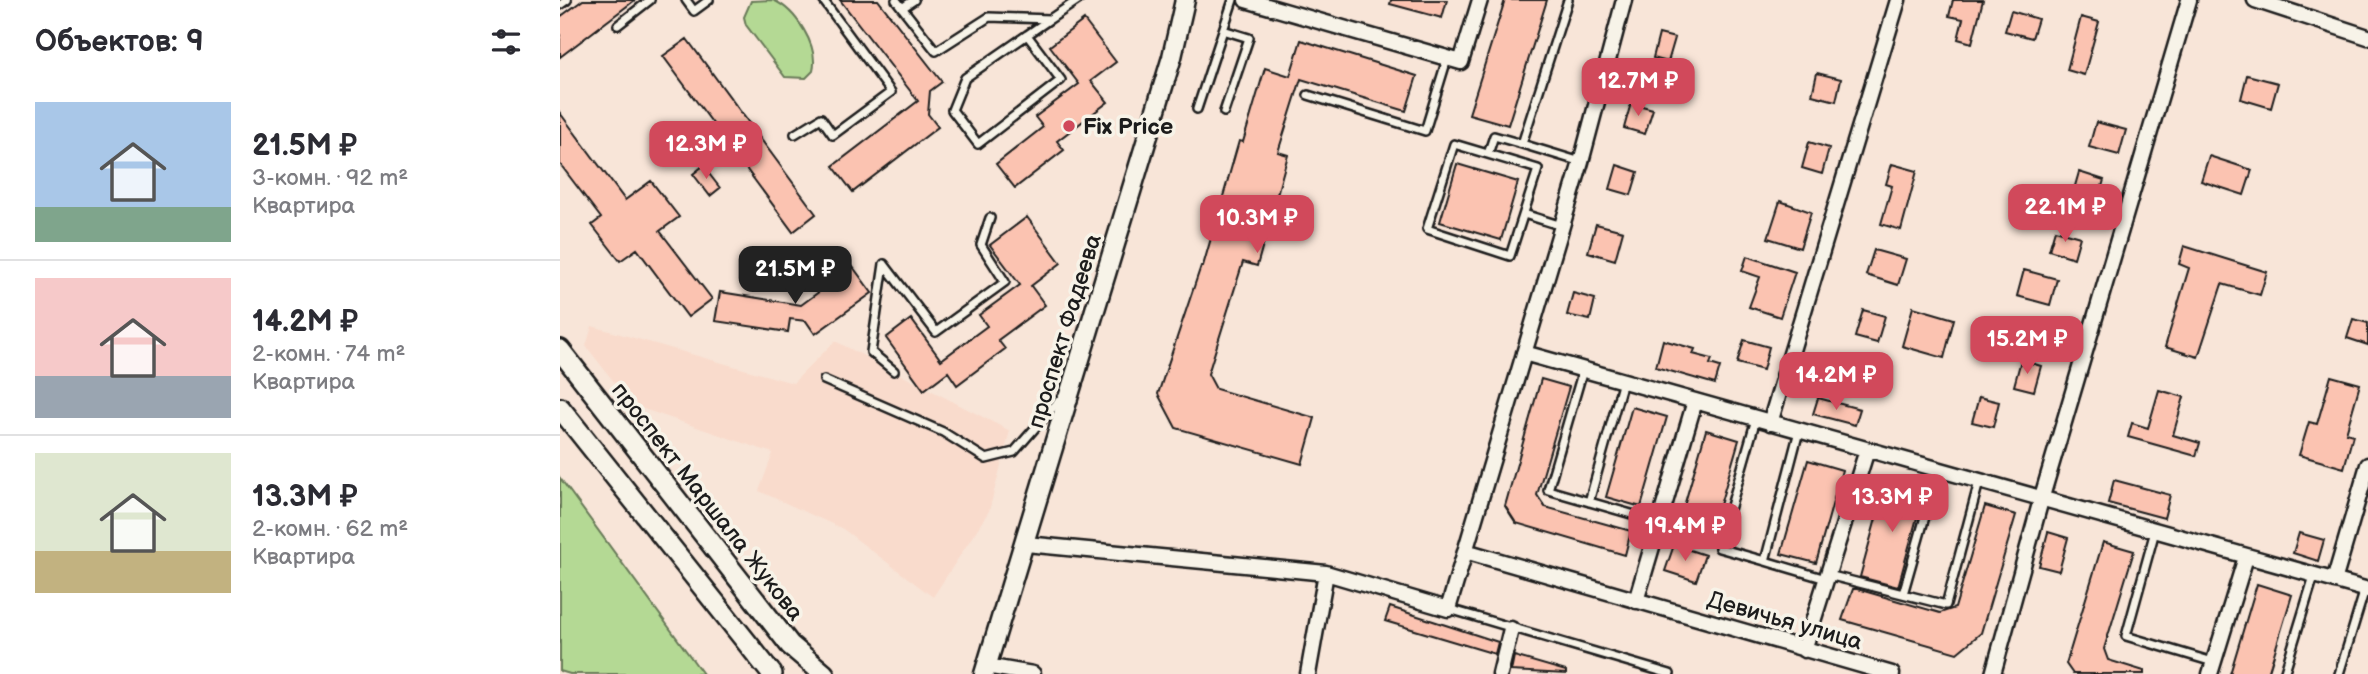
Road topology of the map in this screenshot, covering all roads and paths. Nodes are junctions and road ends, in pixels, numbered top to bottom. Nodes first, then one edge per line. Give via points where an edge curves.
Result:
1 (567, 0) edge
2 (650, 0) edge
3 (686, 0) edge
4 (709, 0) edge
5 (823, 0) edge
6 (896, 0) edge
7 (914, 0) edge
8 (1062, 0) edge
9 (1078, 0) edge
10 (1185, 0) edge
11 (1233, 0) edge
12 (1245, 0) edge
13 (1480, 0) edge
14 (1568, 0) edge
15 (1624, 0) edge
16 (1898, 0) edge
17 (2189, 0) edge
18 (2255, 0) edge
19 (560, 5) edge
20 (1068, 7) junction
21 (902, 8) junction
22 (1051, 19) junction
23 (618, 25) dead end
24 (1223, 30) junction
25 (1027, 35) junction
26 (2368, 37) edge
27 (1447, 59) junction
28 (1308, 96) dead end
29 (1198, 109) dead end
30 (1224, 112) dead end
31 (795, 134) dead end
32 (1522, 144) junction
33 (1488, 154) junction
34 (1581, 162) junction
35 (1524, 214) junction
36 (990, 218) dead end
37 (1562, 226) junction
38 (560, 350) edge
39 (1524, 353) junction
40 (1583, 370) junction
41 (894, 371) dead end
42 (824, 380) dead end
43 (1623, 381) junction
44 (1073, 385) junction
45 (1695, 401) junction
46 (560, 408) edge
47 (1763, 421) junction
48 (1799, 431) junction
49 (1867, 450) junction
50 (2368, 465) edge
51 (1938, 471) junction
52 (1979, 482) junction
53 (2041, 500) junction
54 (1588, 502) junction
55 (1659, 522) junction
56 (2155, 531) junction
57 (1026, 544) junction
58 (1465, 551) junction
59 (2246, 557) junction
60 (1765, 561) junction
61 (1326, 573) junction
62 (2314, 576) junction
63 (1827, 577) junction
64 (2334, 581) junction
65 (2366, 590) edge
66 (1903, 594) junction
67 (1636, 601) junction
68 (1448, 609) junction
69 (1511, 629) junction
70 (1804, 650) junction
71 (2211, 668) edge
72 (985, 670) edge
73 (772, 674) edge
74 (824, 674) edge
75 (1033, 674) edge
76 (1308, 674) edge
77 (1500, 674) edge
78 (1670, 674) edge
79 (1892, 674) edge
80 (1993, 674) edge
81 (2284, 674) edge
82 (2339, 674) edge

1 - 19 lane
2 - 23 lane
3 - 4 lane via 694,11
5 - 31 lane via 891,92 833,135 821,118
6 - 21 lane
7 - 21 lane
8 - 20 lane
9 - 20 lane
10 - 44 street, проспект Фадеева
11 - 24 lane
12 - 27 street
13 - 27 street via 1461,62
14 - 32 lane
15 - 34 street
16 - 47 street
17 - 53 street
18 - 26 street
20 - 22 lane
21 - 22 lane via 936,51 989,17
22 - 25 lane
24 - 29 lane
24 - 30 lane via 1249,38
25 - 25 lane via 1061,80 978,144 952,110 965,78
27 - 28 lane via 1425,131
32 - 33 lane via 1494,136
32 - 34 lane
33 - 35 lane via 1538,169
33 - 35 lane via 1454,144 1427,229 1510,256
34 - 37 street
35 - 37 lane
36 - 41 lane via 981,245 1006,282 936,332 884,264 871,352
37 - 39 street
38 - 74 main road, проспект Маршала Жукова via 790,645
39 - 40 street
39 - 58 street
40 - 43 street
40 - 54 lane via 1548,490
42 - 44 lane via 943,432 986,459 1014,452
43 - 45 street
43 - 54 lane
44 - 57 street, проспект Фадеева
45 - 47 street
45 - 55 street
46 - 73 main road
47 - 48 street
47 - 60 lane via 1719,548
48 - 49 street
48 - 60 lane
49 - 51 street
49 - 63 street
50 - 64 street
51 - 52 street
51 - 66 lane
52 - 53 street
52 - 66 lane via 1946,605
53 - 56 street
53 - 80 street
54 - 55 lane
55 - 67 street
56 - 59 street
56 - 71 lane via 2126,636
57 - 61 street
57 - 72 street, проспект Фадеева
58 - 67 street, Девичья улица
58 - 68 street
59 - 62 street
59 - 71 street
60 - 63 lane
61 - 68 street
61 - 76 street
62 - 64 street
62 - 81 lane
63 - 66 lane
63 - 70 street
64 - 65 street
65 - 82 lane
67 - 70 street, Девичья улица
68 - 69 lane
69 - 77 street
69 - 78 lane
70 - 79 street, Девичья улица
72 - 75 street

